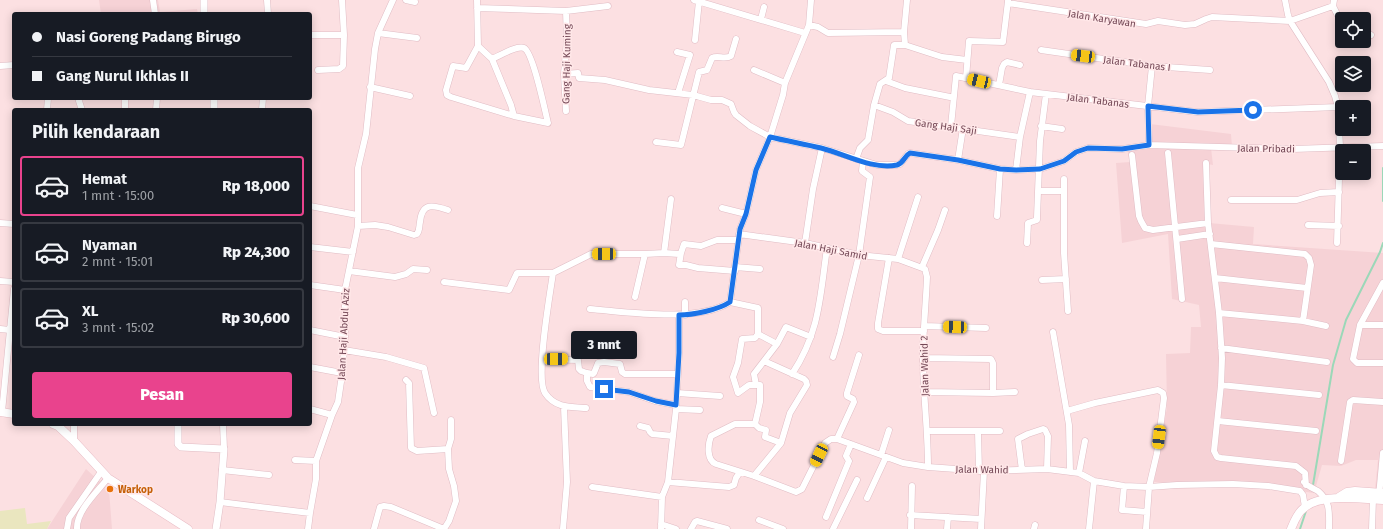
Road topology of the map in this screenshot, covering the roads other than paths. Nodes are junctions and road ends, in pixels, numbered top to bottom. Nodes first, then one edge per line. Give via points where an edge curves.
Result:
1 (153, 0) edge
2 (204, 0) edge
3 (267, 0) edge
4 (342, 0) edge
5 (393, 0) edge
6 (406, 0) edge
7 (477, 0) edge
8 (811, 0) edge
9 (907, 0) edge
10 (1285, 0) edge
11 (697, 1) edge
12 (416, 2) dead end
13 (1008, 2) edge
14 (1333, 3) edge
15 (608, 6) dead end
16 (764, 7) dead end
17 (477, 8) junction
18 (566, 11) junction
19 (155, 12) edge
20 (204, 12) edge
21 (268, 12) edge
22 (761, 19) junction
23 (1290, 21) junction
24 (809, 25) junction
25 (904, 32) junction
26 (378, 33) junction
27 (805, 33) junction
28 (312, 35) edge
29 (344, 35) junction
30 (417, 38) dead end
31 (736, 39) dead end
32 (695, 40) dead end
33 (905, 45) junction
34 (478, 46) junction
35 (1041, 50) dead end
36 (677, 52) dead end
37 (492, 58) junction
38 (967, 60) junction
39 (12, 65) edge
40 (1020, 65) dead end
41 (0, 66) edge
42 (1152, 66) junction
43 (318, 70) dead end
44 (754, 70) dead end
45 (1210, 70) dead end
46 (564, 74) junction
47 (966, 78) junction
48 (886, 81) junction
49 (785, 83) junction
50 (999, 85) junction
51 (370, 87) junction
52 (1030, 92) junction
53 (678, 93) junction
54 (1046, 94) junction
55 (693, 95) junction
56 (410, 96) dead end
57 (950, 97) dead end
58 (1336, 100) edge
59 (79, 101) dead end
60 (874, 105) junction
61 (1148, 106) junction
62 (1335, 107) edge
63 (81, 108) edge
64 (566, 111) dead end
65 (514, 116) junction
66 (951, 126) junction
67 (1041, 126) junction
68 (963, 128) junction
69 (1062, 129) dead end
70 (770, 137) junction
71 (1020, 137) junction
72 (656, 142) dead end
73 (1149, 145) junction
74 (1371, 146) edge
75 (1383, 146) edge
76 (1335, 147) edge
77 (822, 148) junction
78 (1168, 153) dead end
79 (1132, 155) dead end
80 (860, 160) junction
81 (958, 160) junction
82 (1206, 163) dead end
83 (1000, 169) junction
84 (1040, 169) junction
85 (1016, 170) junction
86 (1064, 179) dead end
87 (1339, 180) edge
88 (1039, 191) junction
89 (1063, 191) junction
90 (1339, 192) junction
91 (918, 198) dead end
92 (672, 199) dead end
93 (1231, 200) dead end
94 (312, 206) edge
95 (722, 208) dead end
96 (448, 210) dead end
97 (945, 210) dead end
98 (357, 214) junction
99 (746, 214) junction
100 (997, 216) dead end
101 (0, 223) edge
102 (1208, 223) junction
103 (12, 224) edge
104 (1308, 225) dead end
105 (358, 226) junction
106 (1339, 226) junction
107 (1175, 227) junction
108 (1210, 234) junction
109 (739, 237) junction
110 (1177, 239) junction
111 (804, 242) junction
112 (1027, 243) dead end
113 (1337, 243) dead end
114 (1211, 244) junction
115 (312, 247) edge
116 (827, 248) junction
117 (354, 252) junction
118 (664, 253) junction
119 (681, 253) junction
120 (645, 254) junction
121 (859, 255) junction
122 (889, 258) junction
123 (898, 259) junction
124 (922, 267) junction
125 (735, 269) junction
126 (760, 269) dead end
127 (427, 270) dead end
128 (349, 271) junction
129 (553, 273) junction
130 (1215, 278) junction
131 (1066, 279) junction
132 (1042, 280) dead end
133 (0, 281) edge
134 (12, 282) edge
135 (444, 282) dead end
136 (1383, 283) edge
137 (312, 285) edge
138 (1307, 288) junction
139 (345, 290) junction
140 (1381, 290) edge
141 (635, 297) dead end
142 (1182, 299) dead end
143 (685, 302) dead end
144 (730, 302) junction
145 (590, 309) dead end
146 (12, 310) edge
147 (1068, 311) dead end
148 (1219, 313) junction
149 (682, 315) junction
150 (1303, 322) junction
151 (1360, 325) junction
152 (1383, 325) edge
153 (1326, 326) dead end
154 (986, 328) dead end
155 (0, 329) edge
156 (924, 329) junction
157 (10, 330) junction
158 (312, 330) edge
159 (1053, 332) dead end
160 (758, 334) junction
161 (345, 337) junction
162 (811, 337) junction
163 (777, 344) junction
164 (1221, 348) junction
165 (344, 350) junction
166 (859, 355) dead end
167 (833, 357) dead end
168 (923, 358) junction
169 (542, 359) junction
170 (764, 361) junction
171 (1327, 362) dead end
172 (1383, 363) edge
173 (312, 368) edge
174 (342, 373) junction
175 (587, 373) junction
176 (678, 374) junction
177 (792, 374) junction
178 (406, 380) dead end
179 (756, 385) junction
180 (1221, 385) junction
181 (924, 392) junction
182 (1015, 392) dead end
183 (677, 393) junction
184 (993, 393) junction
185 (1318, 394) dead end
186 (720, 396) dead end
187 (1383, 402) edge
188 (564, 407) junction
189 (676, 407) junction
190 (586, 408) dead end
191 (312, 410) edge
192 (700, 410) dead end
193 (1067, 411) junction
194 (1, 412) edge
195 (434, 413) dead end
196 (12, 414) edge
197 (332, 415) junction
198 (451, 420) dead end
199 (1218, 421) junction
200 (755, 424) junction
201 (58, 426) edge
202 (74, 426) edge
203 (178, 426) edge
204 (223, 426) edge
205 (640, 426) dead end
206 (889, 430) dead end
207 (927, 431) junction
208 (1000, 431) dead end
209 (1316, 431) dead end
210 (978, 432) junction
211 (673, 436) junction
212 (837, 439) junction
213 (74, 441) junction
214 (1085, 441) dead end
215 (781, 443) junction
216 (852, 444) junction
217 (224, 449) junction
218 (448, 449) junction
219 (1383, 454) edge
220 (883, 456) junction
221 (294, 460) dead end
222 (316, 461) junction
223 (1341, 461) dead end
224 (928, 467) junction
225 (1047, 469) junction
226 (222, 470) junction
227 (1022, 470) junction
228 (982, 471) junction
229 (101, 472) junction
230 (740, 472) junction
231 (1070, 472) junction
232 (1079, 473) junction
233 (269, 475) dead end
234 (754, 476) junction
235 (108, 478) junction
236 (857, 480) dead end
237 (1094, 481) junction
238 (668, 482) junction
239 (912, 486) dead end
240 (1124, 486) junction
241 (592, 487) dead end
242 (1149, 487) junction
243 (662, 497) junction
244 (1380, 497) edge
245 (867, 498) dead end
246 (1326, 499) junction
247 (220, 502) junction
248 (1307, 505) junction
249 (1147, 512) junction
250 (310, 513) junction
251 (72, 514) junction
252 (910, 515) junction
253 (79, 517) junction
254 (948, 517) junction
255 (826, 518) dead end
256 (981, 519) junction
257 (759, 520) dead end
258 (661, 527) edge
259 (67, 529) edge
260 (77, 529) edge
261 (188, 529) edge
262 (216, 529) edge
263 (308, 529) edge
264 (374, 529) edge
265 (444, 529) edge
266 (563, 529) edge
267 (676, 529) edge
268 (691, 529) edge
269 (727, 529) edge
270 (783, 529) edge
271 (833, 529) edge
272 (910, 529) edge
273 (947, 529) edge
274 (981, 529) edge
275 (1088, 529) edge
276 (1146, 529) edge
277 (1291, 529) edge
278 (1329, 529) edge
279 (1373, 529) edge

1 - 19 street
2 - 20 street
3 - 21 street
4 - 29 street
5 - 26 street, Jalan Haji Abdul Aziz
6 - 12 street
7 - 17 street
8 - 24 street
9 - 25 street
10 - 23 street
11 - 22 street
11 - 32 street
13 - 23 street, Jalan Karyawan via 1146,24 1158,21 1196,24 1212,17
13 - 38 street via 1003,42 970,41
14 - 23 street
15 - 18 street
16 - 22 street
17 - 18 street, Gang Haji Kuming
17 - 34 street
18 - 46 street, Gang Haji Kuming
22 - 27 street
23 - 58 street via 1329,82
24 - 25 street via 828,32
24 - 27 street
25 - 33 street
26 - 30 street
26 - 51 street, Jalan Haji Abdul Aziz
27 - 49 street
28 - 29 street
29 - 43 street via 342,68
31 - 55 street via 731,56 712,58 708,69 699,72
33 - 38 street via 942,57
33 - 48 street via 894,46 889,78
34 - 37 street
34 - 65 street via 466,68 453,66 447,95
35 - 42 street, Jalan Tabanas I
36 - 53 street via 690,55
37 - 65 street
37 - 65 street via 522,47 526,49 532,61 548,123
38 - 47 street
39 - 41 street
40 - 50 street via 1007,62 1004,64
42 - 45 street, Jalan Tabanas I
42 - 61 street
44 - 49 street
46 - 53 street via 578,73 579,78
46 - 64 street, Gang Haji Kuming
47 - 50 street, Jalan Tabanas
47 - 66 street, Jalan Tabanas via 956,76
48 - 57 street via 905,88
48 - 60 street via 880,84
49 - 70 street
50 - 52 street, Jalan Tabanas
51 - 56 street
51 - 98 street, Jalan Haji Abdul Aziz via 366,134 358,168
52 - 54 street, Jalan Tabanas
52 - 71 street
53 - 55 street
54 - 61 street, Jalan Tabanas
54 - 67 street
55 - 70 street via 727,101 736,115
55 - 72 street via 681,145
59 - 63 street
60 - 66 street, Gang Haji Saji via 908,121
60 - 80 street via 868,140 860,148
61 - 62 street, Jalan Tabanas via 1198,112
61 - 73 street
66 - 68 street, Gang Haji Saji
67 - 69 street
67 - 84 street
68 - 71 street, Gang Haji Saji
68 - 81 street
70 - 77 street
70 - 99 street via 756,170
71 - 85 street
73 - 76 street, Jalan Pribadi via 1293,149
73 - 84 street, Jalan Pribadi via 1122,149 1088,148 1076,152 1064,161
74 - 75 street, Jalan Pribadi
77 - 80 street
77 - 111 street
78 - 107 street
79 - 107 street via 1139,216 1143,226 1153,230
80 - 81 street, Jalan Pribadi via 877,165 896,165 910,153
80 - 121 street via 862,170 870,177
81 - 83 street, Jalan Pribadi
82 - 102 street
83 - 85 street, Jalan Pribadi
83 - 100 street
84 - 85 street, Jalan Pribadi
84 - 88 street
86 - 89 street
87 - 90 street
88 - 89 street
88 - 112 street via 1037,220 1028,223
89 - 131 street
90 - 93 street via 1320,193 1297,200
90 - 106 street
91 - 123 street
92 - 118 street
94 - 98 street
95 - 99 street
96 - 105 street via 428,206 421,214 419,231 414,235 388,226
97 - 124 street
98 - 105 street, Jalan Haji Abdul Aziz
99 - 109 street
101 - 103 street
102 - 107 street
102 - 108 street
104 - 106 street
105 - 117 street, Jalan Haji Abdul Aziz
106 - 113 street
107 - 110 street
108 - 110 street
108 - 114 street
109 - 111 street, Jalan Haji Samid
109 - 119 street, Jalan Haji Samid via 717,240 701,246 684,244
109 - 125 street
110 - 142 street
111 - 116 street, Jalan Haji Samid
114 - 130 street
114 - 138 street via 1305,254 1311,266
115 - 117 street
116 - 121 street, Jalan Haji Samid
116 - 162 street via 820,304
117 - 128 street, Jalan Haji Abdul Aziz
118 - 119 street
118 - 120 street
119 - 125 street via 679,265
120 - 129 street via 591,254
120 - 141 street
121 - 122 street, Jalan Haji Samid
121 - 167 street
122 - 123 street, Jalan Haji Samid
122 - 156 street via 878,329
123 - 124 street, Jalan Haji Samid
124 - 156 street, Jalan Wahid 2 via 927,277
125 - 126 street
125 - 144 street
127 - 128 street via 413,270 395,277
128 - 139 street, Jalan Haji Abdul Aziz
129 - 135 street via 517,273 509,290
129 - 169 street
130 - 138 street
130 - 148 street
131 - 132 street
131 - 147 street
133 - 134 street
136 - 140 street
137 - 139 street
138 - 150 street
139 - 161 street, Jalan Haji Abdul Aziz
140 - 151 street
143 - 149 street
144 - 149 street via 712,309
144 - 160 street via 758,308
145 - 149 street
146 - 157 street
148 - 150 street
148 - 164 street
149 - 176 street
150 - 153 street
151 - 152 street
151 - 172 street via 1353,360 1357,363
154 - 156 street
155 - 157 street
156 - 168 street, Jalan Wahid 2
157 - 194 street
158 - 161 street
159 - 193 street
160 - 163 street
160 - 179 street via 755,338 742,339 734,377 738,392 749,385
161 - 165 street, Jalan Haji Abdul Aziz
162 - 163 street via 786,327
162 - 177 street via 803,358
163 - 170 street
164 - 171 street
164 - 180 street
165 - 174 street, Jalan Haji Abdul Aziz
165 - 195 street via 386,357 424,368
166 - 212 street via 847,393 854,402
168 - 181 street, Jalan Wahid 2
168 - 184 street via 992,360
169 - 175 street via 578,360 579,369
169 - 188 street via 544,392
170 - 177 street
170 - 179 street via 754,374
173 - 174 street
174 - 197 street, Jalan Haji Abdul Aziz via 338,402
175 - 176 street via 593,374 598,363 604,362 620,364 625,374
175 - 189 street via 590,387 629,392
176 - 183 street
177 - 215 street via 806,380 807,385 790,413
178 - 218 street via 409,383 411,448 417,451
179 - 200 street via 760,385 760,402
180 - 185 street
180 - 199 street
181 - 184 street
181 - 207 street, Jalan Wahid 2
182 - 184 street
183 - 186 street
183 - 189 street
187 - 223 street via 1351,401
188 - 190 street
188 - 266 street via 567,482
189 - 192 street
189 - 211 street
191 - 197 street
193 - 231 street
193 - 242 street via 1161,391 1164,398 1157,452
194 - 196 main road
197 - 222 street, Jalan Haji Abdul Aziz
198 - 218 street
199 - 209 street
199 - 246 street via 1214,451 1217,457 1296,466 1306,485 1317,490
200 - 215 street via 766,430 765,437
200 - 230 street via 735,424 711,436 709,453 712,462
201 - 213 main road
202 - 213 street
203 - 217 street via 178,444 181,448
204 - 217 street
205 - 211 street via 648,428 652,434
206 - 220 street
207 - 210 street
207 - 224 street, Jalan Wahid 2
208 - 210 street
210 - 228 street
211 - 238 street
212 - 216 street, Jalan Wahid
212 - 234 street via 825,443 799,492
213 - 229 main road
214 - 232 street
215 - 234 street
216 - 220 street, Jalan Wahid
216 - 255 street
217 - 226 street
218 - 265 street via 449,469 456,501
219 - 244 street
220 - 224 street, Jalan Wahid
220 - 245 street
221 - 222 street
222 - 250 street, Jalan Haji Abdul Aziz via 316,479
224 - 228 street, Jalan Wahid
225 - 227 street, Jalan Wahid
225 - 227 street via 1048,436 1043,429 1018,439
225 - 231 street, Jalan Wahid
226 - 233 street
226 - 247 street
227 - 228 street, Jalan Wahid
228 - 256 street
229 - 235 main road
229 - 251 street
230 - 234 street
230 - 238 street via 734,485 729,487
231 - 232 street, Jalan Wahid
232 - 237 street, Jalan Wahid
235 - 253 street
235 - 261 main road
236 - 271 street
237 - 240 street, Jalan Wahid
237 - 275 street
238 - 243 street
239 - 252 street
240 - 242 street, Jalan Wahid
240 - 249 street via 1122,510
241 - 243 street
242 - 248 street, Jalan Wahid via 1233,484 1268,486 1300,491
242 - 249 street
243 - 258 street
244 - 246 main road via 1355,491 1347,492 1338,498
244 - 279 street
246 - 248 main road
246 - 278 street
247 - 250 street
247 - 262 street
248 - 277 main road via 1300,511
249 - 276 street
250 - 263 street, Jalan Haji Abdul Aziz
251 - 253 street
251 - 259 street
252 - 254 street
252 - 272 street
253 - 260 street
254 - 256 street
254 - 273 street
256 - 274 street
257 - 270 street
258 - 267 street
264 - 265 street via 380,507 384,506
268 - 269 street via 697,521

